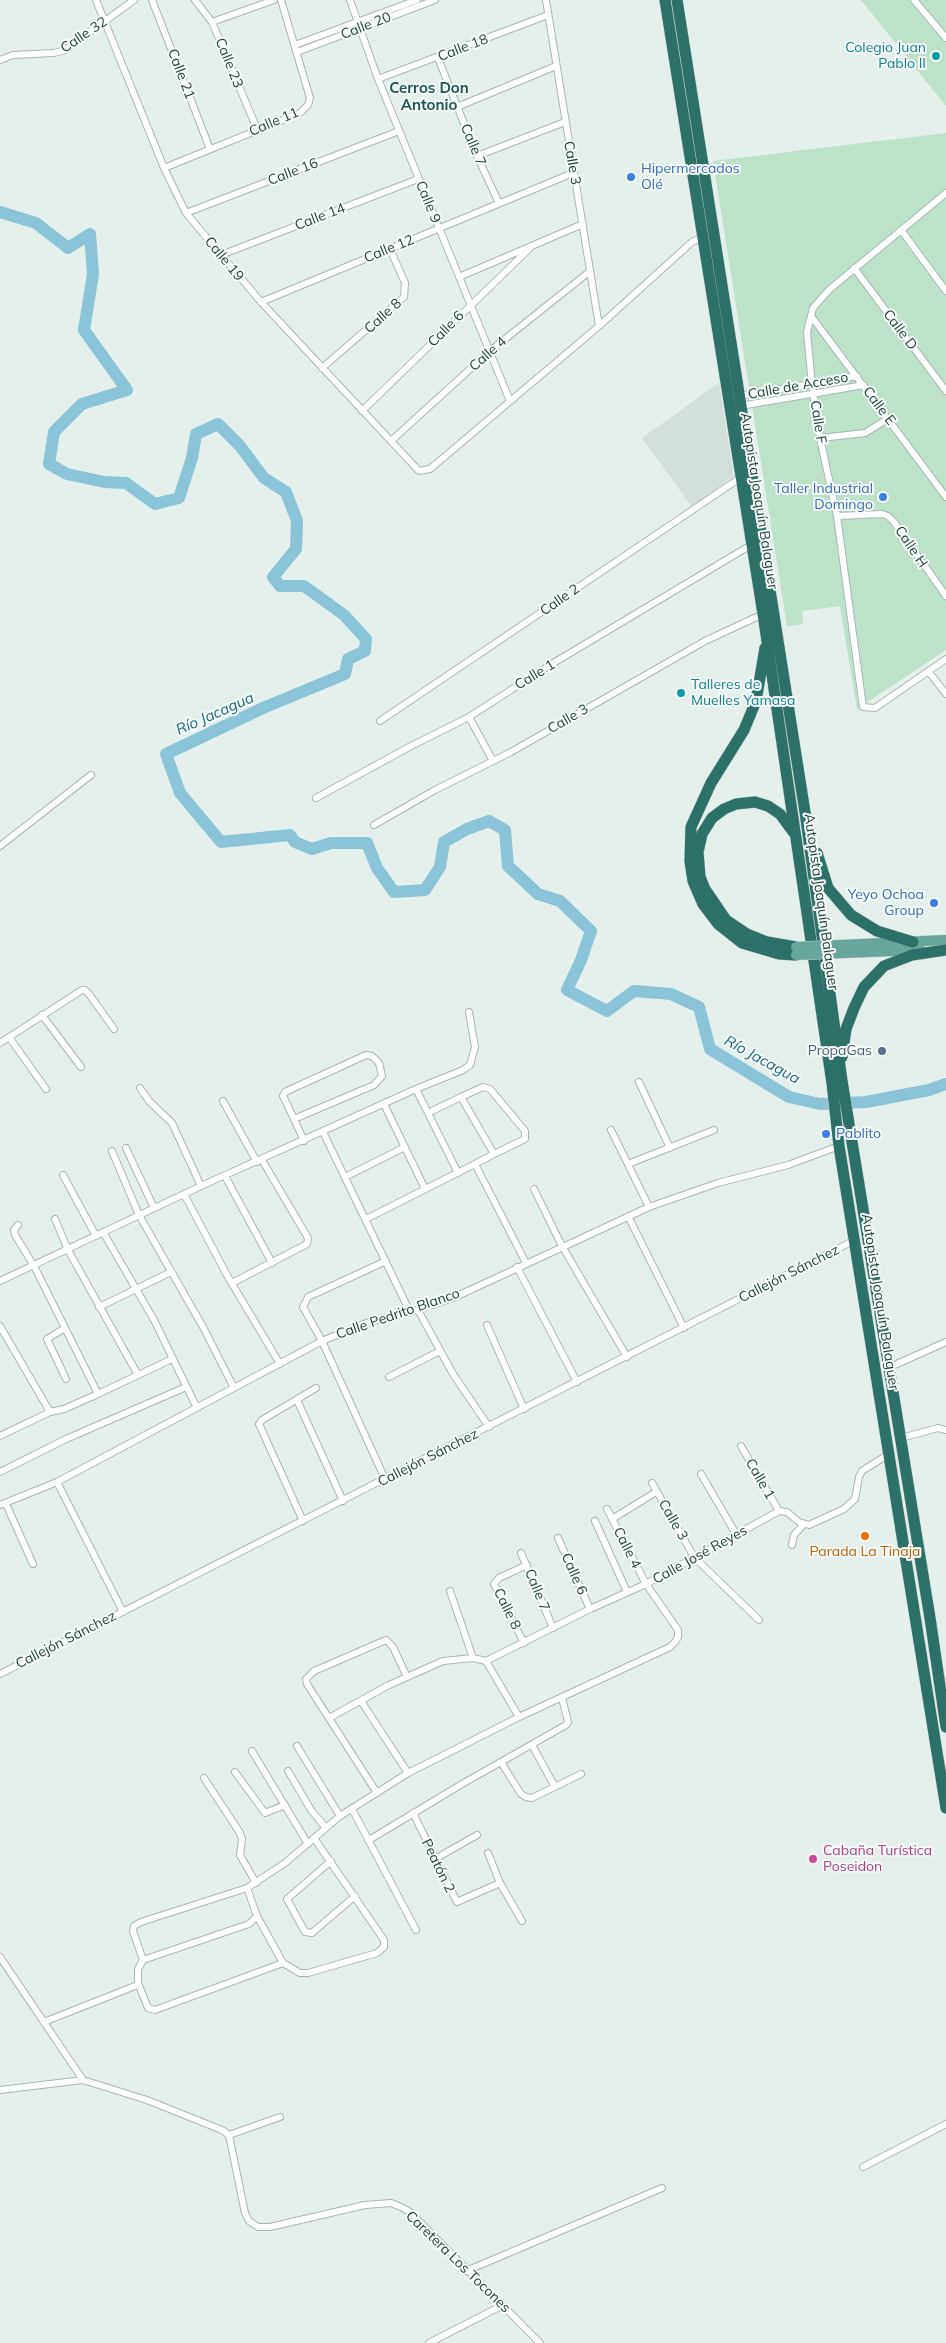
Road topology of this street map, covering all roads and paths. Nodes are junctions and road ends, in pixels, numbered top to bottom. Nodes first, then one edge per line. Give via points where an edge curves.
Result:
1 (96, 0) edge
2 (134, 0) edge
3 (152, 0) edge
4 (195, 0) edge
5 (274, 0) edge
6 (282, 0) edge
7 (350, 0) edge
8 (417, 0) edge
9 (435, 0) edge
10 (546, 0) edge
11 (664, 0) edge
12 (677, 0) edge
13 (914, 0) edge
14 (548, 15) junction
15 (103, 22) junction
16 (212, 22) junction
17 (359, 26) junction
18 (946, 38) edge
19 (296, 49) junction
20 (438, 58) junction
21 (0, 60) edge
22 (556, 66) junction
23 (378, 78) junction
24 (457, 107) junction
25 (565, 122) junction
26 (257, 129) junction
27 (399, 131) junction
28 (210, 149) junction
29 (477, 156) junction
30 (164, 168) junction
31 (573, 173) junction
32 (418, 179) junction
33 (946, 193) edge
34 (499, 203) junction
35 (186, 213) junction
36 (583, 224) junction
37 (439, 230) junction
38 (901, 230) junction
39 (702, 237) junction
40 (530, 248) junction
41 (390, 249) junction
42 (221, 255) junction
43 (854, 268) junction
44 (589, 272) junction
45 (459, 277) junction
46 (946, 291) edge
47 (261, 302) junction
48 (470, 304) junction
49 (812, 316) junction
50 (599, 326) junction
51 (490, 351) junction
52 (322, 368) junction
53 (857, 376) junction
54 (812, 385) junction
55 (864, 385) junction
56 (946, 391) edge
57 (814, 394) junction
58 (739, 401) junction
59 (510, 402) junction
60 (362, 411) junction
61 (889, 418) junction
62 (820, 438) junction
63 (391, 441) junction
64 (740, 478) junction
65 (946, 497) edge
66 (837, 516) junction
67 (751, 545) junction
68 (946, 596) edge
69 (763, 614) junction
70 (766, 639) junction
71 (946, 659) edge
72 (929, 672) junction
73 (944, 688) edge
74 (946, 694) edge
75 (469, 717) junction
76 (380, 721) dead end
77 (493, 761) junction
78 (91, 775) dead end
79 (316, 798) dead end
80 (805, 812) junction
81 (374, 825) dead end
82 (797, 839) junction
83 (0, 846) edge
84 (946, 940) edge
85 (914, 942) junction
86 (842, 949) junction
87 (946, 949) edge
88 (796, 951) junction
89 (469, 1012) dead end
90 (42, 1015) junction
91 (114, 1029) dead end
92 (9, 1037) junction
93 (0, 1043) edge
94 (81, 1067) dead end
95 (841, 1068) junction
96 (639, 1082) dead end
97 (837, 1082) junction
98 (140, 1088) dead end
99 (46, 1089) dead end
100 (416, 1089) junction
101 (461, 1097) junction
102 (223, 1101) dead end
103 (384, 1104) junction
104 (428, 1113) junction
105 (294, 1119) junction
106 (611, 1130) dead end
107 (714, 1130) dead end
108 (324, 1132) junction
109 (304, 1141) junction
110 (839, 1146) junction
111 (405, 1147) junction
112 (126, 1148) dead end
113 (670, 1148) junction
114 (112, 1151) dead end
115 (494, 1154) junction
116 (259, 1161) junction
117 (475, 1164) junction
118 (628, 1164) junction
119 (458, 1173) junction
120 (63, 1175) dead end
121 (225, 1176) junction
122 (345, 1176) junction
123 (201, 1186) junction
124 (534, 1189) dead end
125 (425, 1190) junction
126 (184, 1194) junction
127 (649, 1206) junction
128 (154, 1208) junction
129 (139, 1215) junction
130 (628, 1216) junction
131 (55, 1219) dead end
132 (366, 1219) junction
133 (18, 1225) dead end
134 (103, 1232) junction
135 (96, 1236) junction
136 (854, 1240) junction
137 (562, 1246) junction
138 (68, 1250) junction
139 (386, 1261) junction
140 (272, 1263) junction
141 (526, 1263) junction
142 (34, 1266) junction
143 (516, 1267) junction
144 (171, 1272) junction
145 (0, 1281) edge
146 (232, 1283) junction
147 (135, 1290) junction
148 (99, 1307) junction
149 (418, 1310) junction
150 (410, 1312) junction
151 (486, 1325) dead end
152 (0, 1326) edge
153 (65, 1328) junction
154 (684, 1328) junction
155 (322, 1341) junction
156 (946, 1342) edge
157 (440, 1351) junction
158 (627, 1357) junction
159 (172, 1358) junction
160 (280, 1364) junction
161 (890, 1367) junction
162 (138, 1375) junction
163 (389, 1377) dead end
164 (66, 1379) dead end
165 (577, 1382) junction
166 (186, 1387) junction
167 (234, 1388) junction
168 (316, 1388) dead end
169 (98, 1394) junction
170 (297, 1400) junction
171 (197, 1408) junction
172 (524, 1409) junction
173 (50, 1412) junction
174 (489, 1426) junction
175 (946, 1430) edge
176 (0, 1436) edge
177 (901, 1438) junction
178 (741, 1446) dead end
179 (889, 1454) junction
180 (0, 1472) edge
181 (701, 1474) dead end
182 (384, 1479) junction
183 (57, 1482) junction
184 (652, 1483) dead end
185 (656, 1492) junction
186 (343, 1501) junction
187 (3, 1504) edge
188 (607, 1509) dead end
189 (779, 1512) junction
190 (612, 1518) junction
191 (302, 1521) junction
192 (595, 1521) dead end
193 (804, 1524) junction
194 (736, 1534) junction
195 (558, 1538) dead end
196 (792, 1545) dead end
197 (521, 1553) dead end
198 (694, 1557) junction
199 (33, 1564) dead end
200 (527, 1565) junction
201 (646, 1584) junction
202 (450, 1591) dead end
203 (628, 1592) junction
204 (590, 1609) junction
205 (123, 1612) junction
206 (759, 1620) dead end
207 (553, 1628) junction
208 (524, 1643) junction
209 (473, 1658) junction
210 (486, 1661) junction
211 (0, 1674) edge
212 (408, 1677) junction
213 (562, 1698) junction
214 (361, 1701) junction
215 (519, 1717) junction
216 (329, 1718) junction
217 (946, 1727) edge
218 (532, 1745) junction
219 (297, 1746) dead end
220 (252, 1750) dead end
221 (500, 1762) junction
222 (288, 1771) dead end
223 (236, 1772) dead end
224 (408, 1773) junction
225 (581, 1774) dead end
226 (204, 1778) dead end
227 (555, 1787) junction
228 (377, 1793) junction
229 (285, 1805) junction
230 (946, 1808) edge
231 (352, 1809) junction
232 (413, 1813) junction
233 (340, 1816) junction
234 (325, 1827) junction
235 (477, 1835) dead end
236 (314, 1838) junction
237 (369, 1840) junction
238 (308, 1844) junction
239 (488, 1853) dead end
240 (435, 1859) junction
241 (331, 1861) junction
242 (256, 1882) junction
243 (500, 1883) junction
244 (247, 1888) junction
245 (355, 1896) junction
246 (257, 1916) junction
247 (522, 1921) dead end
248 (416, 1930) dead end
249 (0, 1957) edge
250 (143, 1960) junction
251 (283, 1963) junction
252 (138, 1983) junction
253 (44, 2022) junction
254 (83, 2080) junction
255 (0, 2090) edge
256 (280, 2118) dead end
257 (946, 2124) edge
258 (229, 2135) junction
259 (863, 2167) dead end
260 (662, 2188) dead end
261 (466, 2271) junction
262 (503, 2305) junction
263 (429, 2343) edge
264 (540, 2343) edge

1 - 15 street, Calle 19
2 - 15 street, Calle 32
3 - 28 street, Calle 21
4 - 16 street, Calle 23
5 - 16 street
6 - 19 street, Calle 11
7 - 17 street, Calle 9
8 - 17 street, Calle 20
9 - 17 street, Calle 20
10 - 14 street, Calle 3
11 - 39 highway, Autopista Joaquín Balaguer
12 - 58 highway, Autopista Joaquín Balaguer
13 - 18 street
14 - 20 street, Calle 18
14 - 22 street, Calle 3
15 - 21 street, Calle 32 via 60,53 16,55
15 - 30 street, Calle 19
16 - 26 street, Calle 23
17 - 19 street, Calle 20
17 - 23 street, Calle 9
19 - 26 street, Calle 11 via 310,98 308,105 300,113
20 - 23 street, Calle 18
20 - 24 street, Calle 7
22 - 24 street
22 - 25 street, Calle 3
23 - 27 street, Calle 9
24 - 29 street, Calle 7
25 - 29 street
25 - 31 street, Calle 3
26 - 28 street, Calle 11
27 - 32 street, Calle 9
27 - 35 street, Calle 16
28 - 30 street, Calle 11
29 - 34 street, Calle 7
30 - 35 street, Calle 19
31 - 34 street, Calle 12
31 - 36 street, Calle 3
32 - 37 street, Calle 9
32 - 42 street, Calle 14
33 - 38 street, Calle F
34 - 37 street, Calle 12
35 - 42 street, Calle 19
36 - 40 street
36 - 44 street, Calle 3
37 - 41 street, Calle 12
37 - 45 street, Calle 9
38 - 43 street, Calle F
38 - 46 street
39 - 50 street via 692,242
39 - 64 highway, Autopista Joaquín Balaguer
40 - 45 street
40 - 48 street, Calle 6
41 - 47 street, Calle 12
41 - 52 street, Calle 8 via 405,283 404,297
42 - 47 street, Calle 19
43 - 49 street, Calle F via 819,301
43 - 56 street, Calle D
44 - 50 street, Calle 3
44 - 51 street, Calle 4
45 - 48 street, Calle 9
47 - 52 street, Calle 19
48 - 51 street, Calle 9
48 - 60 street, Calle 6
49 - 53 street, Calle E
49 - 54 street, Calle F via 807,332
50 - 59 street
51 - 59 street, Calle 9
51 - 63 street, Calle 4
52 - 60 street, Calle 19
53 - 54 street, Calle de Acceso
53 - 55 street, Calle E
54 - 57 street, Calle F
54 - 58 street, Calle de Acceso
55 - 57 street, Calle de Acceso
55 - 61 street, Calle E
57 - 58 street, Calle de Acceso
57 - 62 street, Calle F
58 - 80 highway, Autopista Joaquín Balaguer
59 - 63 street, Calle 19 via 430,469 422,472 416,470
60 - 63 street, Calle 19
61 - 62 street via 865,433
61 - 65 street, Calle E
62 - 66 street, Calle F
64 - 67 highway, Autopista Joaquín Balaguer
64 - 76 street, Calle 2
66 - 68 street, Calle H via 888,516
66 - 72 street, Calle F via 863,707 875,708
67 - 69 highway, Autopista Joaquín Balaguer
67 - 75 street, Calle 1
69 - 70 highway, Autopista Joaquín Balaguer
69 - 77 street, Calle 3 via 697,646
70 - 82 highway, Autopista Joaquín Balaguer
70 - 88 highway via 756,701 744,730 711,783 691,826 690,861 703,904 718,924 742,943 780,954
71 - 72 street
72 - 73 street
73 - 74 street
75 - 77 street
75 - 79 street, Calle 1
77 - 81 street, Calle 3
78 - 83 street
80 - 85 highway via 828,888 837,900 864,924
80 - 95 highway, Autopista Joaquín Balaguer
82 - 88 highway via 790,825 768,806 755,802 736,804 712,818 702,834 698,852 700,878 726,920 747,934
82 - 97 highway, Autopista Joaquín Balaguer
84 - 85 main road
85 - 86 main road
86 - 87 main road
86 - 88 main road, bridge
87 - 95 highway via 912,955 884,966 864,986 846,1029
89 - 100 street via 475,1047 470,1065
90 - 91 street via 85,990
90 - 92 street
90 - 94 street
92 - 93 street
92 - 99 street
95 - 97 highway, Autopista Joaquín Balaguer
96 - 113 street
97 - 110 highway, Autopista Joaquín Balaguer
97 - 161 highway, Autopista Joaquín Balaguer via 850,1120
98 - 123 street via 172,1123
100 - 103 street
100 - 104 street
101 - 104 street
101 - 115 street
101 - 115 street via 482,1087 490,1089 525,1131 525,1139
102 - 116 street
103 - 108 street
103 - 111 street
104 - 119 street
105 - 105 street via 283,1096 285,1092 366,1055 379,1063 382,1076 374,1085
105 - 109 street
106 - 118 street
107 - 113 street
108 - 109 street
108 - 122 street
109 - 116 street
110 - 127 street, Calle Pedrito Blanco via 788,1165 718,1183
110 - 136 highway, Autopista Joaquín Balaguer
111 - 122 street
111 - 125 street
112 - 128 street
113 - 118 street
114 - 129 street
115 - 117 street
116 - 121 street
116 - 140 street via 308,1238 305,1247
117 - 119 street
117 - 141 street
118 - 127 street
119 - 125 street
120 - 135 street
121 - 123 street
121 - 140 street
122 - 132 street
123 - 126 street
124 - 137 street
125 - 132 street
126 - 128 street
126 - 146 street
127 - 130 street, Calle Pedrito Blanco
128 - 129 street
129 - 134 street
129 - 144 street
130 - 137 street, Calle Pedrito Blanco
130 - 154 street
131 - 138 street
132 - 139 street
133 - 142 street via 15,1235
134 - 135 street
134 - 147 street
135 - 138 street
136 - 154 street, Callejón Sánchez
136 - 179 highway, Autopista Joaquín Balaguer
137 - 141 street, Calle Pedrito Blanco
137 - 158 street
138 - 142 street
138 - 148 street
139 - 150 street
139 - 155 street via 304,1301 305,1312
140 - 146 street
141 - 143 street, Calle Pedrito Blanco
142 - 145 street
142 - 153 street
143 - 149 street, Calle Pedrito Blanco via 452,1298
143 - 165 street
144 - 147 street
144 - 167 street
146 - 160 street
147 - 148 street
147 - 159 street
148 - 162 street
149 - 150 street, Calle Pedrito Blanco
149 - 157 street
150 - 155 street, Calle Pedrito Blanco via 366,1323
151 - 172 street
152 - 173 street
153 - 164 street via 47,1339
153 - 169 street
154 - 158 street, Callejón Sánchez
155 - 160 street, Calle Pedrito Blanco
155 - 182 street
156 - 161 street
157 - 163 street
157 - 174 street
158 - 165 street, Callejón Sánchez
159 - 162 street
159 - 166 street
160 - 167 street, Calle Pedrito Blanco
161 - 177 highway, Autopista Joaquín Balaguer
162 - 169 street
165 - 172 street, Callejón Sánchez
166 - 171 street
166 - 180 street
167 - 171 street, Calle Pedrito Blanco
168 - 170 street
169 - 173 street
170 - 186 street
170 - 191 street via 259,1424
171 - 183 street, Calle Pedrito Blanco
172 - 174 street, Callejón Sánchez
173 - 176 street
174 - 182 street, Callejón Sánchez
175 - 177 street via 938,1428
177 - 217 highway, Autopista Joaquín Balaguer
178 - 189 street, Calle 1
179 - 193 street via 862,1471 858,1494 852,1503 816,1523
179 - 230 highway, Autopista Joaquín Balaguer
181 - 194 street
182 - 186 street, Callejón Sánchez
183 - 187 street, Calle Pedrito Blanco
183 - 205 street
184 - 185 street, Calle 3
185 - 190 street
185 - 198 street, Calle 3
186 - 191 street, Callejón Sánchez
187 - 199 street
188 - 190 street, Calle 4
189 - 193 street via 786,1512
189 - 194 street, Calle José Reyes
190 - 201 street, Calle 4
191 - 205 street, Callejón Sánchez
192 - 203 street
193 - 196 street via 794,1534
194 - 198 street, Calle José Reyes
195 - 204 street, Calle 6
197 - 200 street, Calle 7
198 - 201 street, Calle José Reyes
198 - 206 street, Calle 3
200 - 207 street, Calle 7
200 - 208 street, Calle 8 via 499,1578 494,1584
201 - 203 street, Calle José Reyes
201 - 213 street, Calle 4 via 672,1620 678,1637 670,1647
202 - 209 street
203 - 204 street, Calle José Reyes
204 - 207 street, Calle José Reyes
205 - 211 street, Callejón Sánchez
207 - 208 street, Calle José Reyes
208 - 210 street, Calle José Reyes
209 - 210 street
209 - 212 street via 443,1661
210 - 215 street
212 - 214 street
212 - 216 street via 386,1640 314,1671 306,1679 307,1684
213 - 215 street
213 - 218 street via 568,1722
214 - 216 street
214 - 224 street
215 - 224 street
216 - 228 street
218 - 221 street
218 - 227 street
219 - 233 street
220 - 229 street
221 - 227 street via 526,1797 532,1798
221 - 232 street
222 - 234 street
223 - 229 street via 265,1813
224 - 228 street
225 - 227 street
226 - 242 street via 240,1833 240,1855
228 - 231 street
229 - 238 street
231 - 233 street
231 - 237 street
232 - 237 street
232 - 240 street, Peatón 2
233 - 234 street
234 - 236 street
235 - 240 street
236 - 238 street
236 - 241 street
237 - 248 street
238 - 242 street
239 - 243 street
240 - 243 street, Peatón 2 via 456,1902
241 - 245 street
241 - 245 street via 288,1899 305,1932 312,1932
242 - 244 street
243 - 247 street
244 - 246 street
244 - 250 street via 134,1926 132,1931
245 - 251 street via 384,1940 381,1952 308,1973 300,1973
246 - 250 street via 243,1928
246 - 251 street
249 - 253 street
250 - 252 street via 138,1969
251 - 252 street via 156,2010 148,2008
252 - 253 street
253 - 254 street
254 - 255 street
254 - 258 street via 210,2123
256 - 258 street
257 - 259 street
258 - 261 street, Caretera Los Tocones via 245,2213 254,2225 270,2227 365,2205 391,2203 410,2212
260 - 261 street
261 - 262 street, Caretera Los Tocones
262 - 263 street
262 - 264 street, Caretera Los Tocones

